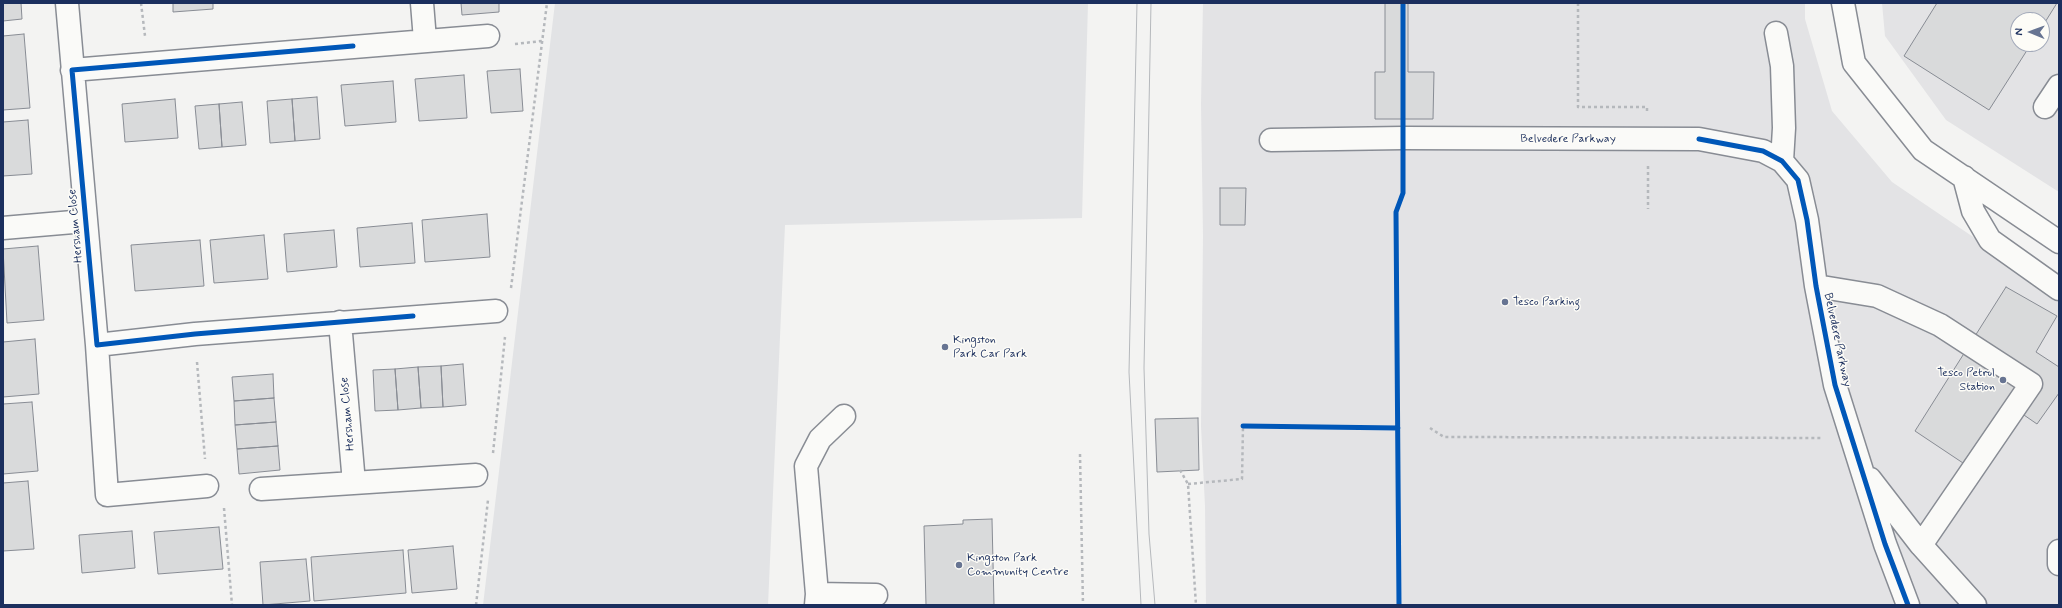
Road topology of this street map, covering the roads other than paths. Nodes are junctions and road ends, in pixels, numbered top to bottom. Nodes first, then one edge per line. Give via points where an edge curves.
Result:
1 (67, 3) edge
2 (422, 3) edge
3 (1844, 3) edge
4 (1776, 32) dead end
5 (488, 36) dead end
6 (425, 40) junction
7 (72, 70) junction
8 (2059, 86) edge
9 (2045, 107) dead end
10 (1271, 140) dead end
11 (1782, 161) junction
12 (1964, 177) junction
13 (85, 221) junction
14 (3, 228) edge
15 (2059, 242) edge
16 (1816, 286) junction
17 (2059, 289) edge
18 (496, 311) dead end
19 (340, 322) junction
20 (97, 345) junction
21 (844, 416) dead end
22 (1860, 467) junction
23 (476, 475) dead end
24 (354, 483) junction
25 (207, 486) dead end
26 (261, 489) dead end
27 (1921, 545) junction
28 (2059, 551) edge
29 (2059, 564) edge
30 (876, 595) dead end
31 (817, 599) edge
32 (1908, 605) edge
33 (1975, 605) edge

1 - 7 street, Hersham Close
2 - 6 street
3 - 12 street via 1854,63 1923,150
4 - 11 street via 1782,74
5 - 6 street
6 - 7 street
7 - 13 street, Hersham Close
8 - 9 street
10 - 11 street, Belvedere Parkway via 1699,139 1763,151
11 - 16 street, Belvedere Parkway via 1798,180 1807,220
12 - 15 street
12 - 17 street via 1972,211 1990,240
13 - 14 street, Hersham Close
13 - 20 street, Hersham Close
16 - 22 street, Belvedere Parkway via 1835,385
16 - 27 street via 1884,299 1940,325 2030,384
18 - 19 street
19 - 20 street
19 - 24 street, Hersham Close
20 - 25 street, Hersham Close via 107,495
21 - 31 street via 820,439 806,466
22 - 27 street, Belvedere Parkway
22 - 32 street, Belvedere Parkway
23 - 24 street
24 - 26 street
27 - 33 street, Belvedere Parkway
28 - 29 street
30 - 31 street

